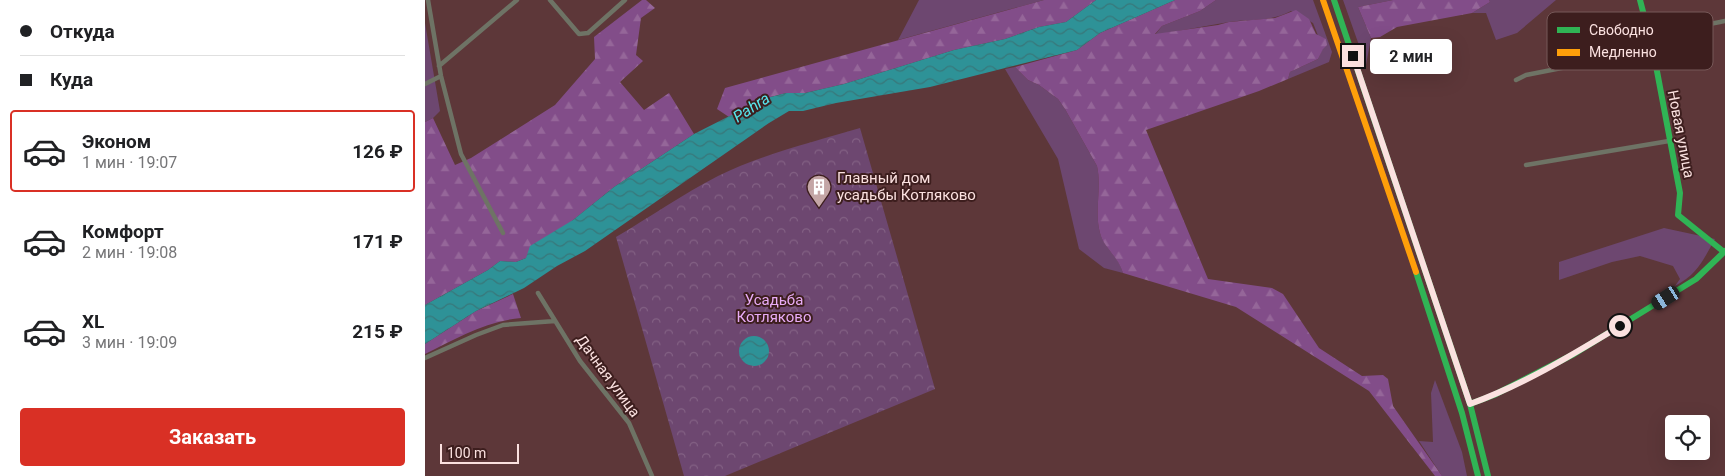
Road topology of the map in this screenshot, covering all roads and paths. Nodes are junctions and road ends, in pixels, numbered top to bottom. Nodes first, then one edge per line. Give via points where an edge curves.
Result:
1 (428, 0) edge
2 (517, 0) edge
3 (550, 0) edge
4 (625, 0) edge
5 (1323, 0) edge
6 (1333, 0) edge
7 (431, 16) junction
8 (425, 19) edge
9 (439, 66) junction
10 (1551, 70) edge
11 (1656, 70) edge
12 (441, 76) junction
13 (1516, 80) dead end
14 (425, 84) edge
15 (1669, 142) junction
16 (1526, 165) dead end
17 (503, 233) dead end
18 (1724, 252) edge
19 (538, 293) dead end
20 (555, 321) junction
21 (425, 358) edge
22 (1470, 404) junction
23 (652, 476) edge
24 (1478, 476) edge
25 (1488, 476) edge

1 - 7 street
2 - 9 street
3 - 4 street via 579,34 588,33
5 - 24 main road via 1438,337
6 - 22 main road
7 - 8 street
7 - 9 street
9 - 12 street
10 - 13 street
11 - 15 main road, Новая улица
12 - 14 street
12 - 17 street via 461,154
15 - 16 street
15 - 18 main road, Новая улица via 1680,194 1678,216
18 - 22 main road via 1697,279 1575,354
19 - 20 street, Дачная улица
20 - 21 street via 503,325
20 - 23 street, Дачная улица via 580,361 629,422
22 - 25 main road

